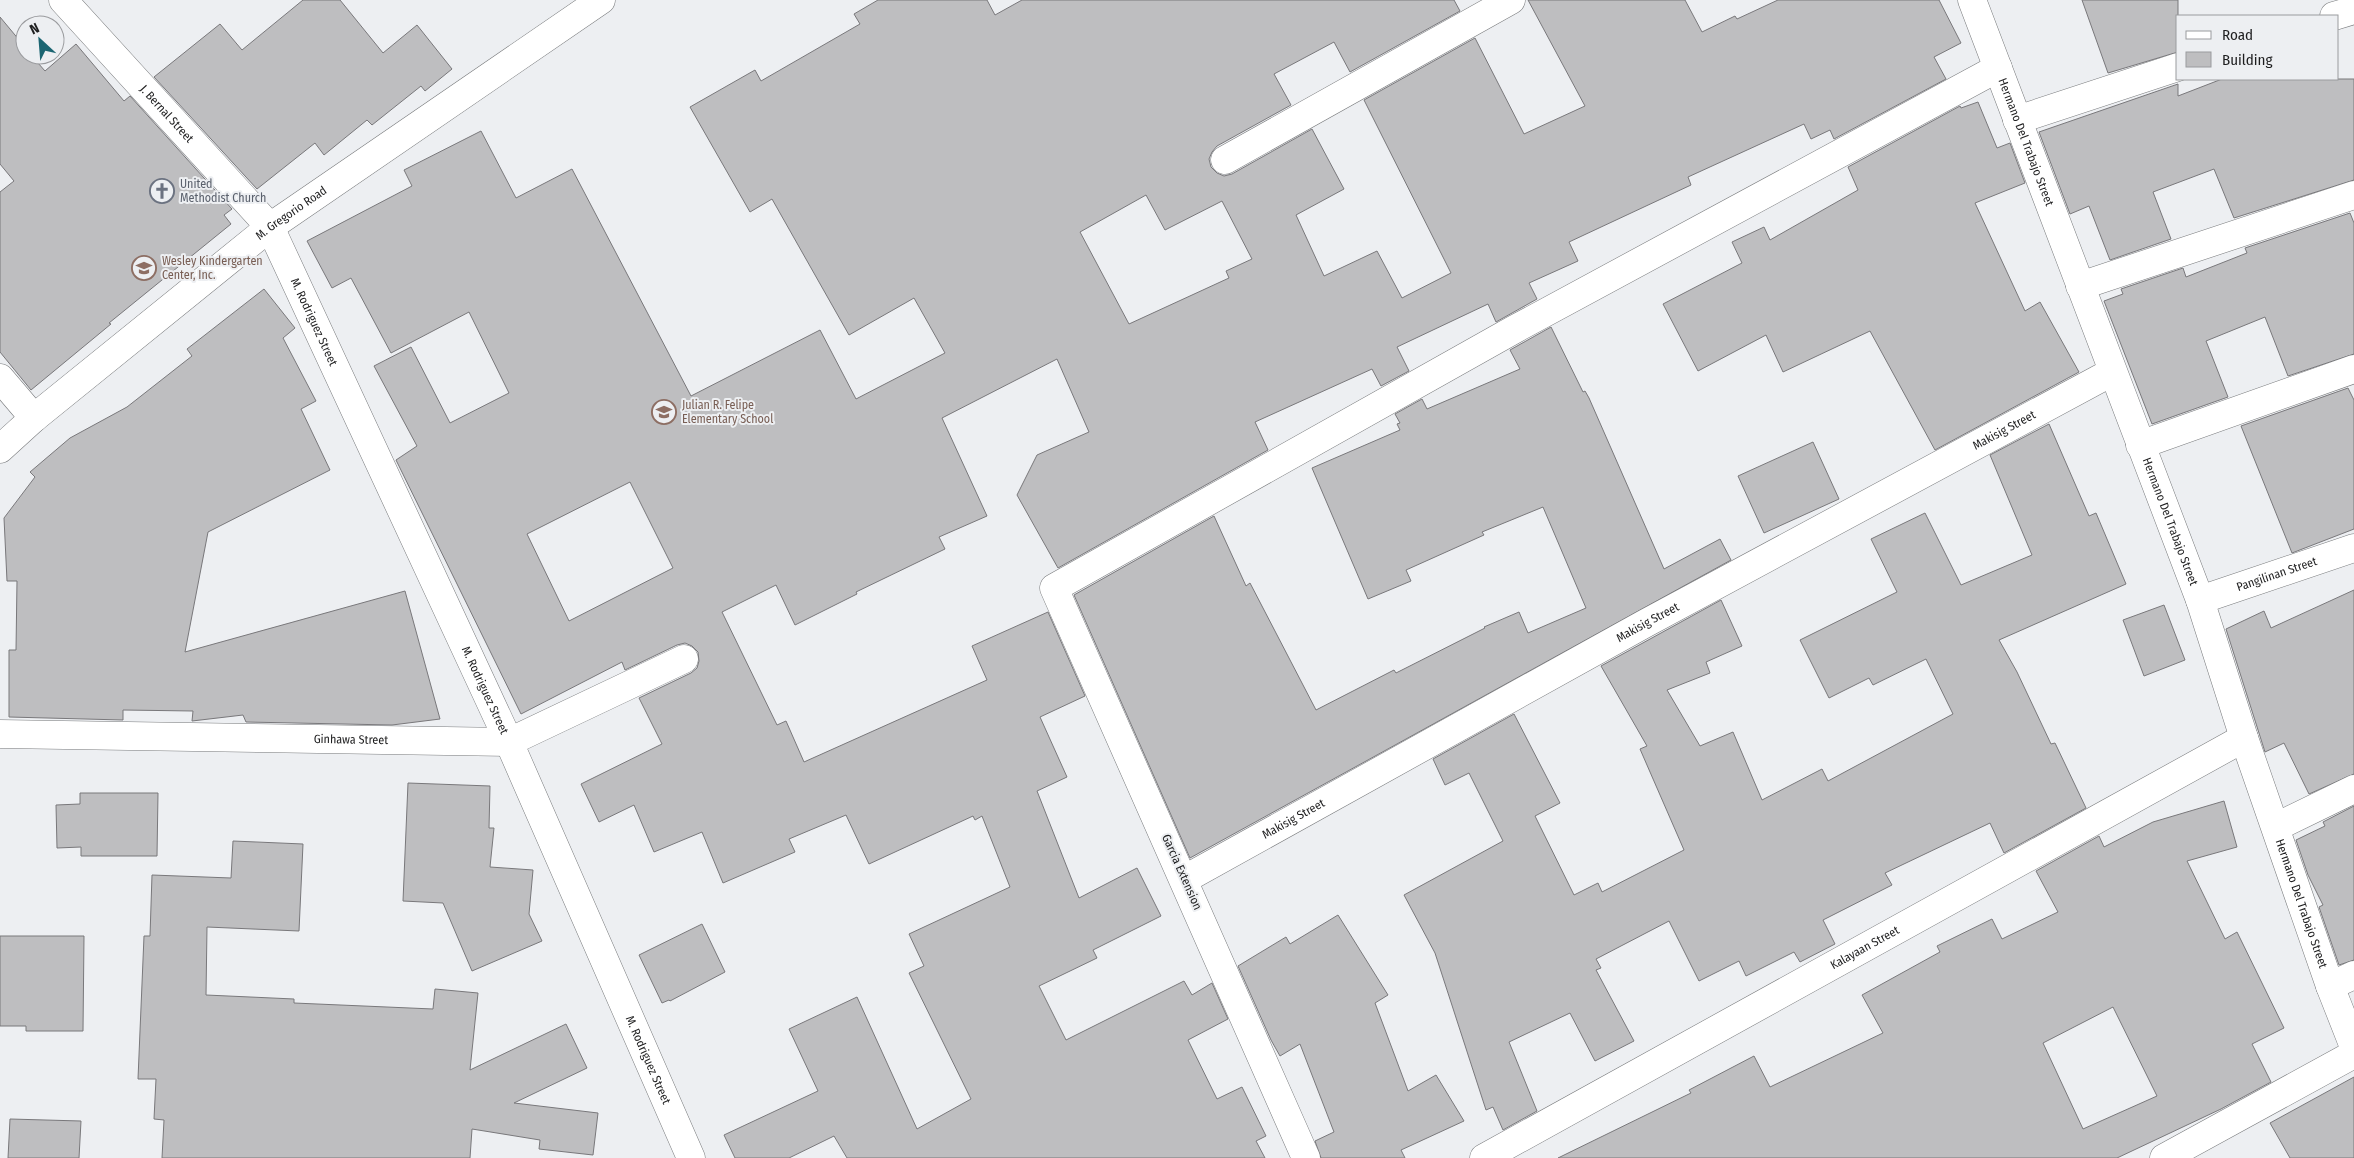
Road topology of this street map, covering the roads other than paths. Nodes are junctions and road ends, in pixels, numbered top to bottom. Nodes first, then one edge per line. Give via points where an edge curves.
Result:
1 (63, 0) edge
2 (601, 0) edge
3 (1511, 0) edge
4 (1972, 0) edge
5 (2354, 10) edge
6 (2337, 15) edge
7 (1998, 68) junction
8 (2176, 68) edge
9 (2017, 120) junction
10 (1225, 160) dead end
11 (2354, 195) edge
12 (270, 227) junction
13 (2080, 286) junction
14 (2354, 369) edge
15 (2112, 372) junction
16 (0, 378) edge
17 (34, 418) junction
18 (2140, 445) junction
19 (0, 449) edge
20 (2354, 548) edge
21 (2200, 600) junction
22 (684, 659) dead end
23 (0, 734) edge
24 (2244, 738) junction
25 (509, 742) junction
26 (2354, 789) edge
27 (2276, 827) junction
28 (1184, 878) junction
29 (2342, 981) edge
30 (2354, 1047) edge
31 (2354, 1054) edge
32 (691, 1158) edge
33 (1306, 1158) edge
34 (1484, 1158) edge
35 (2164, 1158) edge

1 - 12 street, J. Bernal Street
2 - 12 street, M. Gregorio Road
3 - 10 street
4 - 7 street, Hermano Del Trabajo Street
5 - 6 street
7 - 9 street, Hermano Del Trabajo Street
7 - 28 street, Garcia Extension via 1515,329 1054,588
8 - 9 street
9 - 13 street, Hermano Del Trabajo Street
11 - 13 street
12 - 17 street, M. Gregorio Road
12 - 25 street, M. Rodriguez Street
13 - 15 street, Hermano Del Trabajo Street
14 - 18 street
15 - 18 street, Hermano Del Trabajo Street
15 - 28 street, Makisig Street via 1646,623
16 - 17 street
17 - 19 street, M. Gregorio Road
18 - 21 street, Hermano Del Trabajo Street
20 - 21 street, Pangilinan Street
21 - 24 street, Hermano Del Trabajo Street
22 - 25 street, Ginhawa Street
23 - 25 street, Ginhawa Street
24 - 27 street, Hermano Del Trabajo Street
24 - 34 street, Kalayaan Street
25 - 32 street, M. Rodriguez Street
26 - 27 street
27 - 29 street, Hermano Del Trabajo Street
28 - 33 street, Garcia Extension
29 - 30 street, Hermano Del Trabajo Street
31 - 35 street

